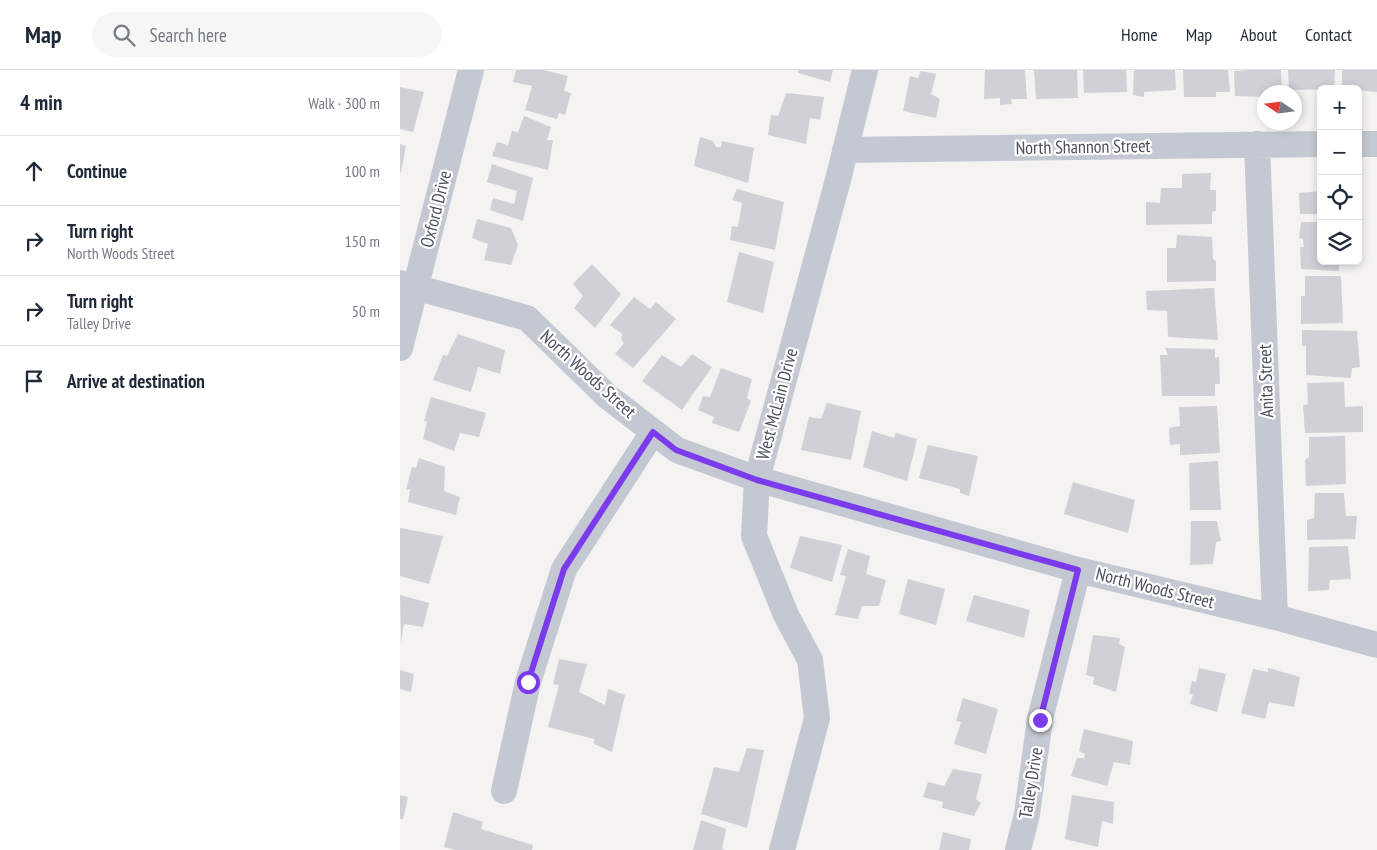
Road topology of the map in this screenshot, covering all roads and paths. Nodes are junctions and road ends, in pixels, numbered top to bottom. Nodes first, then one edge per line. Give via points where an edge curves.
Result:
1 (471, 70) edge
2 (864, 70) edge
3 (1257, 144) junction
4 (1317, 144) edge
5 (1362, 144) edge
6 (1377, 144) edge
7 (844, 150) junction
8 (408, 285) edge
9 (400, 348) edge
10 (653, 432) junction
11 (757, 480) junction
12 (1078, 570) junction
13 (1275, 617) junction
14 (1377, 645) edge
15 (504, 791) dead end
16 (782, 850) edge
17 (1018, 850) edge

1 - 8 street, Oxford Drive
2 - 7 street, West McLain Drive
3 - 4 street, North Shannon Street
3 - 7 street, North Shannon Street
3 - 13 street, Anita Street
5 - 6 street
7 - 11 street, West McLain Drive
8 - 9 street, Oxford Drive
8 - 10 street, North Woods Street via 527,318 607,396
10 - 11 street, North Woods Street via 676,450
10 - 15 street via 564,569 528,682
11 - 12 street, North Woods Street
11 - 16 street, West McLain Drive via 754,536 786,615 810,660 817,718
12 - 13 street, North Woods Street
12 - 17 street, Talley Drive via 1040,720 1027,814
13 - 14 street, North Woods Street

